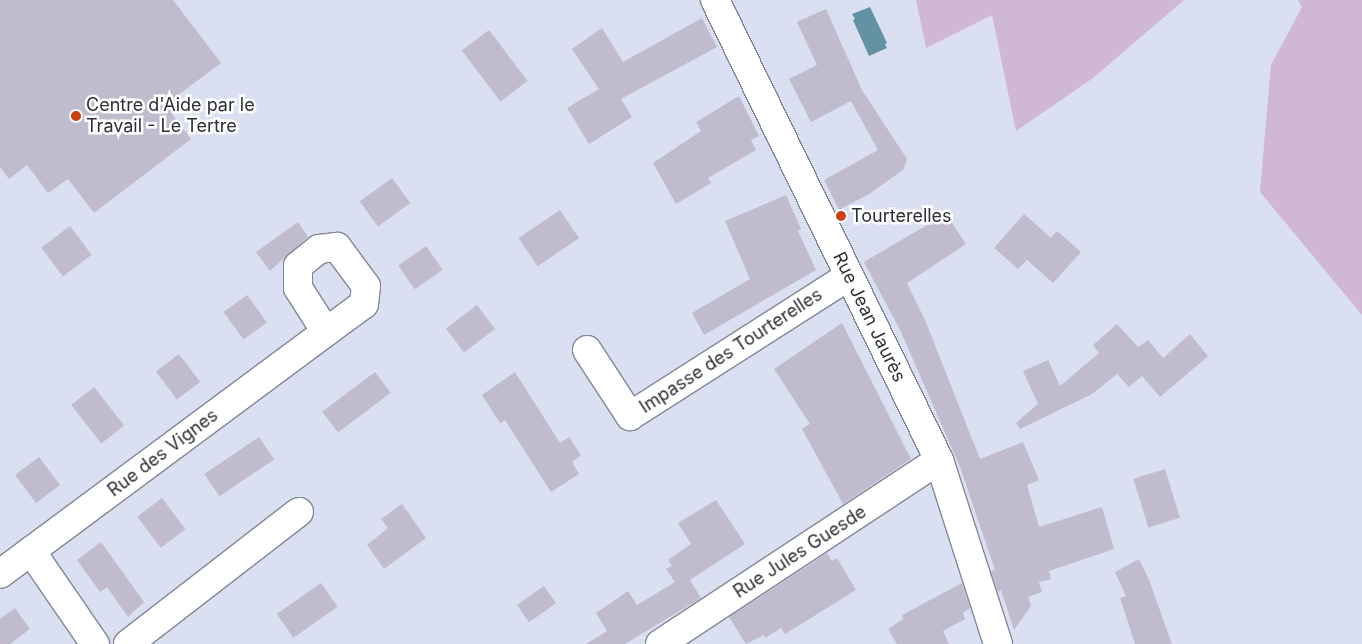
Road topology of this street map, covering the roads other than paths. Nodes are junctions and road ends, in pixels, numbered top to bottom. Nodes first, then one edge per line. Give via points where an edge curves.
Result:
1 (715, 0) edge
2 (849, 276) junction
3 (326, 332) dead end
4 (587, 350) dead end
5 (939, 460) junction
6 (299, 512) dead end
7 (31, 551) junction
8 (0, 574) edge
9 (95, 644) edge
10 (128, 644) edge
11 (660, 644) edge
12 (998, 644) edge

1 - 2 street, Rue Jean Jaurès
2 - 4 street, Impasse des Tourterelles via 630,416
2 - 5 street, Rue Jean Jaurès
3 - 7 street, Rue des Vignes
5 - 11 street, Rue Jules Guesde
5 - 12 street, Rue Jean Jaurès
6 - 10 street
7 - 8 street, Rue des Vignes
7 - 9 street

